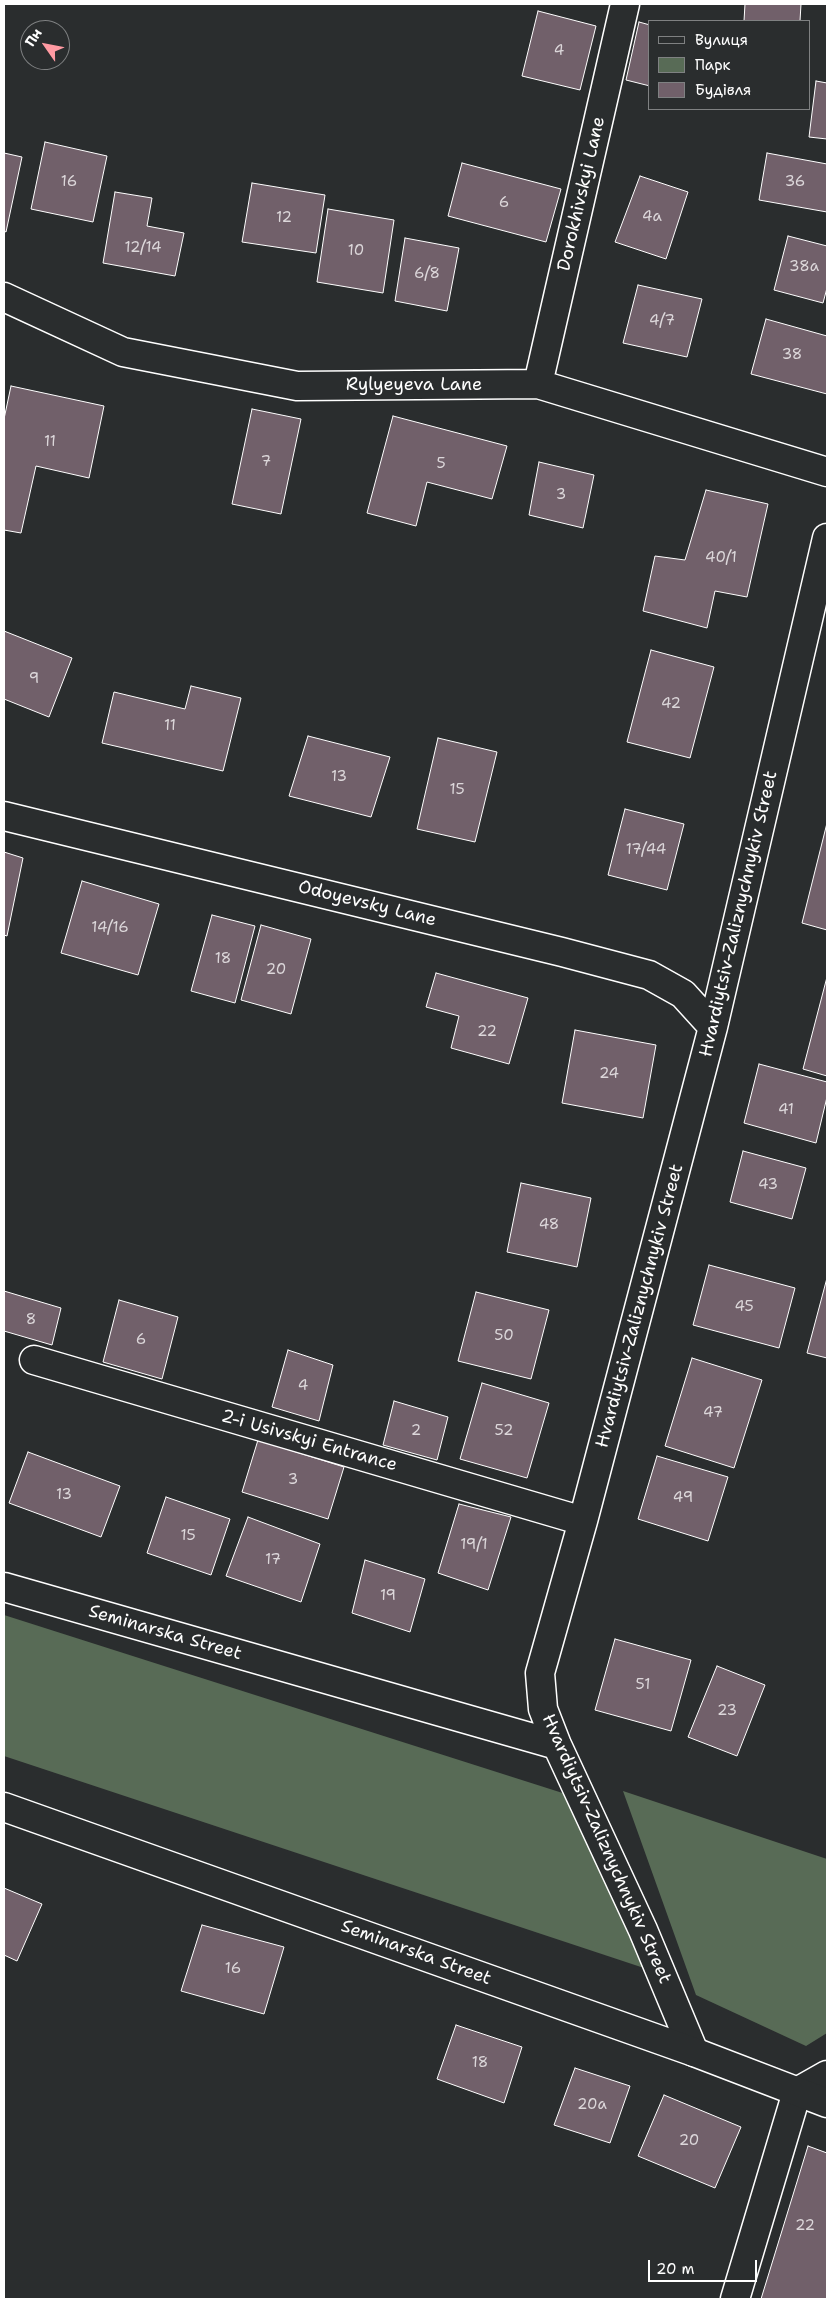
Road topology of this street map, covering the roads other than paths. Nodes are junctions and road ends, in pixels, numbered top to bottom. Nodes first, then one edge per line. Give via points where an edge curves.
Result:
1 (625, 4) edge
2 (4, 296) edge
3 (538, 384) junction
4 (827, 472) edge
5 (827, 538) edge
6 (4, 816) edge
7 (713, 1027) junction
8 (34, 1360) dead end
9 (583, 1521) junction
10 (4, 1587) edge
11 (557, 1746) junction
12 (4, 1807) edge
13 (694, 2052) junction
14 (827, 2075) edge
15 (798, 2092) junction
16 (827, 2103) edge
17 (735, 2299) edge

1 - 3 street, Dorokhivskyi Lane
2 - 3 street, Rylyeyeva Lane via 123,352 297,386
3 - 4 street, Rylyeyeva Lane
5 - 7 street, Hvardiytsiv-Zaliznychnykiv Street
6 - 7 street, Odoyevsky Lane via 649,975 684,994
7 - 9 street, Hvardiytsiv-Zaliznychnykiv Street
8 - 9 street, 2-i Usivskyi Entrance
9 - 11 street, Hvardiytsiv-Zaliznychnykiv Street via 540,1673 543,1709
10 - 11 street, Seminarska Street
11 - 13 street, Hvardiytsiv-Zaliznychnykiv Street via 644,1930
12 - 13 street, Seminarska Street
13 - 15 street, Seminarska Street
14 - 15 street
15 - 16 street, Seminarska Street
15 - 17 street

